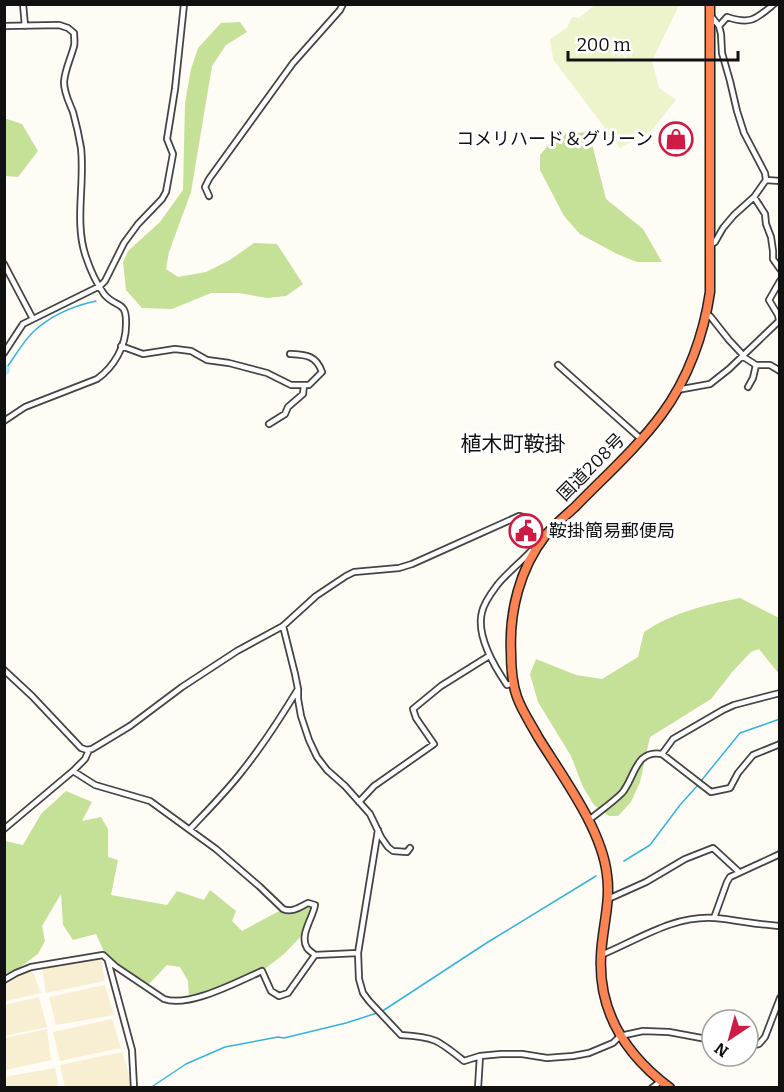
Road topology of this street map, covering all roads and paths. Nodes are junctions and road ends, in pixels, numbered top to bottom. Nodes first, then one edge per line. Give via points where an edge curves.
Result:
1 (23, 4) edge
2 (184, 4) edge
3 (343, 4) edge
4 (774, 4) edge
5 (710, 9) edge
6 (6, 26) edge
7 (25, 26) junction
8 (719, 26) junction
9 (4, 34) edge
10 (766, 180) junction
11 (780, 181) edge
12 (209, 196) dead end
13 (754, 197) junction
14 (710, 244) junction
15 (4, 264) edge
16 (780, 269) edge
17 (780, 281) edge
18 (100, 286) junction
19 (707, 314) junction
20 (33, 319) junction
21 (779, 320) edge
22 (122, 346) junction
23 (4, 353) edge
24 (290, 354) dead end
25 (742, 356) junction
26 (558, 365) dead end
27 (756, 365) junction
28 (780, 371) edge
29 (304, 385) junction
30 (748, 387) dead end
31 (677, 390) junction
32 (4, 421) edge
33 (269, 424) dead end
34 (641, 439) junction
35 (546, 535) junction
36 (283, 626) junction
37 (489, 656) junction
38 (4, 670) edge
39 (513, 684) junction
40 (298, 689) junction
41 (780, 693) edge
42 (780, 744) edge
43 (89, 750) junction
44 (662, 754) junction
45 (73, 771) junction
46 (359, 802) junction
47 (589, 820) junction
48 (4, 829) edge
49 (190, 829) junction
50 (378, 830) junction
51 (410, 849) dead end
52 (780, 854) edge
53 (739, 872) junction
54 (608, 900) junction
55 (714, 918) junction
56 (780, 926) edge
57 (358, 953) junction
58 (315, 955) junction
59 (601, 955) junction
60 (107, 958) junction
61 (4, 980) edge
62 (780, 998) edge
63 (620, 1036) junction
64 (700, 1038) edge
65 (760, 1043) edge
66 (480, 1056) junction
67 (661, 1081) junction
68 (134, 1088) edge
69 (478, 1088) edge
70 (652, 1088) edge
71 (670, 1088) edge

1 - 7 street
2 - 18 street via 167,139 173,154 166,192 124,243
3 - 12 street via 293,63 209,179 205,187
4 - 8 street via 757,18 739,21 728,17
5 - 8 street
5 - 14 highway, 国道208号
6 - 7 street
6 - 9 street
7 - 18 street via 59,25 74,33 64,92 73,112 81,154 81,240
8 - 10 street via 737,111
10 - 11 street
10 - 13 street
13 - 14 street
13 - 16 street via 765,214 773,259
14 - 19 highway, 国道208号
15 - 20 street
17 - 21 street via 769,300
18 - 20 street
18 - 22 street via 108,298 125,310
19 - 25 street
19 - 31 highway, 国道208号
20 - 23 street via 23,324
21 - 25 street
22 - 29 street via 143,354 191,351 207,360 267,373 291,385
22 - 32 street via 97,379 25,407
24 - 29 street via 318,362 322,372
25 - 27 street
25 - 31 street via 710,384
26 - 34 street
27 - 28 street via 770,365
27 - 30 street
29 - 33 street via 303,394 285,414
31 - 34 highway, 国道208号
34 - 35 highway, 国道208号
35 - 36 street via 519,516 412,564 354,572 316,596
35 - 37 street via 499,584 481,612
35 - 39 highway, 国道208号 via 528,565 514,605 510,651
36 - 40 street
36 - 43 street via 237,651
37 - 39 street via 507,685
37 - 46 street via 412,709 434,744 374,786
38 - 43 street via 81,748
39 - 47 highway, 国道208号 via 529,721
40 - 46 street via 301,716 317,757
40 - 49 street via 245,768
41 - 44 street via 723,710 673,739
42 - 44 street via 753,755 730,788 711,792
43 - 45 street via 86,759
44 - 47 street via 649,754 640,761 624,791
45 - 48 street
45 - 49 street via 95,785 150,801
46 - 50 street
47 - 54 highway, 国道208号 via 604,856
49 - 58 street via 283,909 315,905 304,938
50 - 51 street via 393,851
50 - 57 street
52 - 53 street
53 - 54 street via 713,848
53 - 55 street via 727,882
54 - 59 highway, 国道208号
55 - 56 street
55 - 59 street via 672,923
57 - 58 street
57 - 66 street via 363,993 401,1035 438,1041 464,1060
58 - 60 street via 284,995 271,991 262,971 209,994 170,1001
59 - 63 highway, 国道208号 via 601,982
60 - 61 street via 103,955 31,966
60 - 68 street via 132,1050
62 - 65 street
63 - 64 street via 643,1030
63 - 66 street via 589,1053 573,1056
63 - 67 highway, 国道208号
66 - 69 street
67 - 70 street
67 - 71 highway, 国道208号

